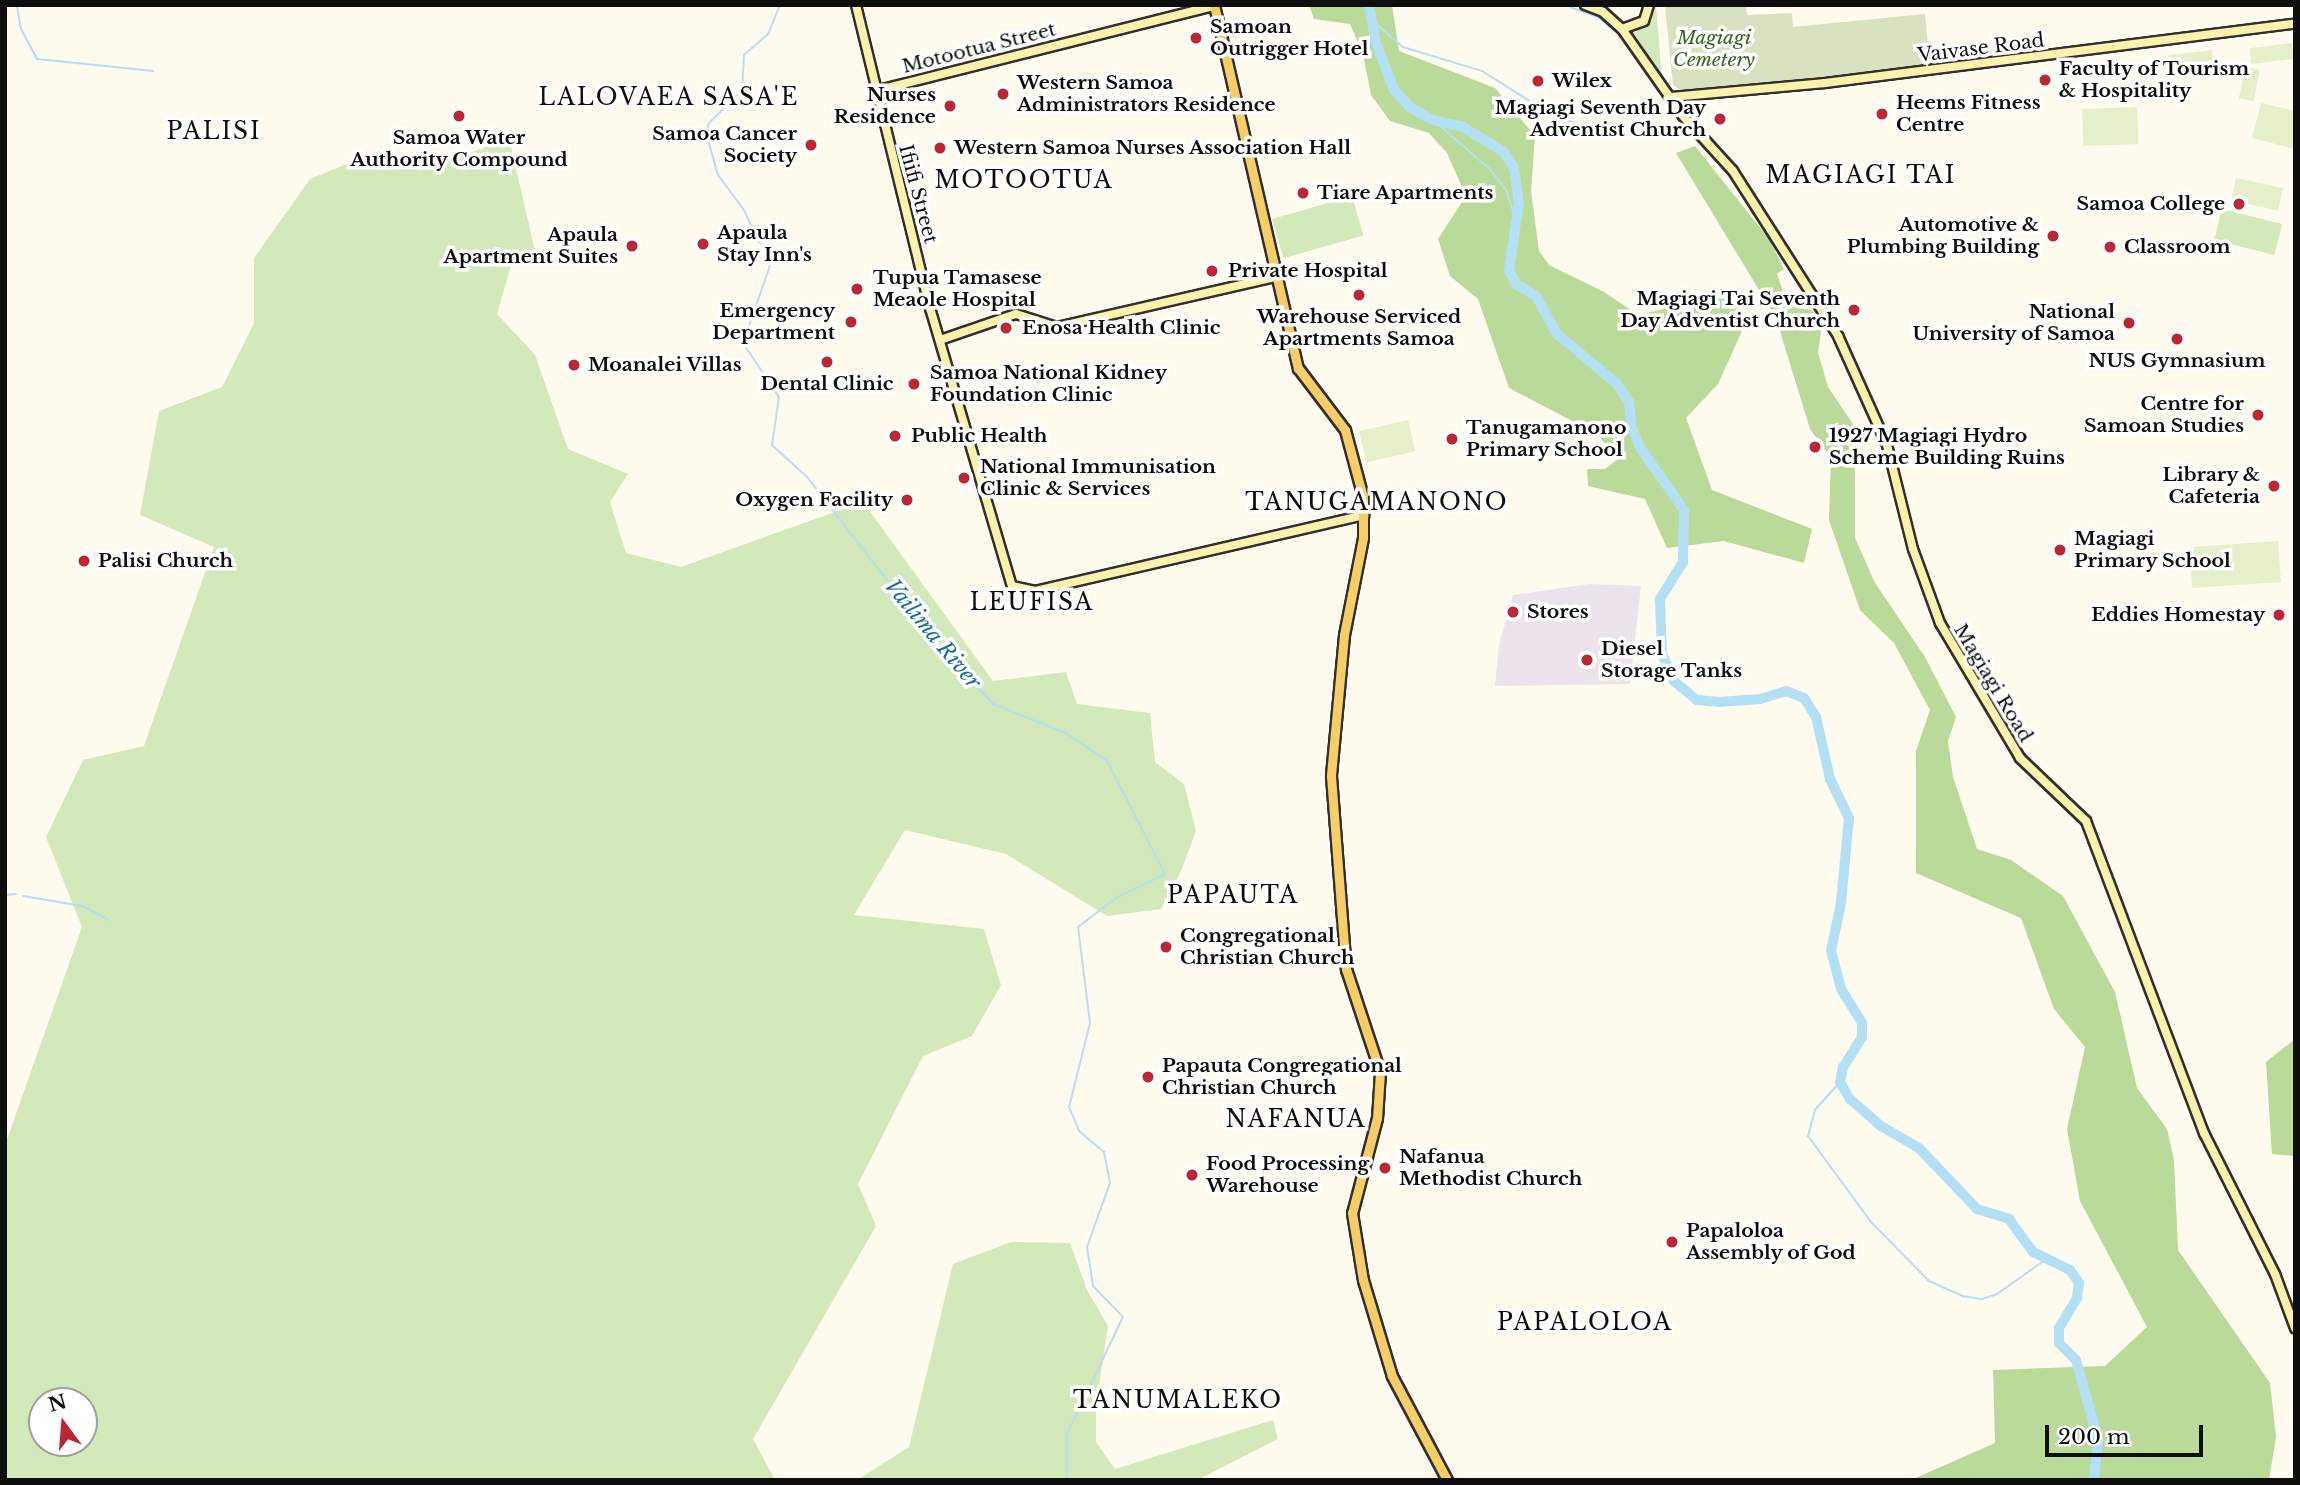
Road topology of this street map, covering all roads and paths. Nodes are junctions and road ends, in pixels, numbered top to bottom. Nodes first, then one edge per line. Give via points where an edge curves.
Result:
1 (856, 5) edge
2 (1585, 5) edge
3 (1649, 5) edge
4 (1214, 6) edge
5 (2295, 24) edge
6 (1622, 29) junction
7 (875, 91) junction
8 (1671, 97) junction
9 (1275, 277) junction
10 (940, 340) junction
11 (1364, 514) junction
12 (2295, 1328) edge
13 (1447, 1480) edge

1 - 7 main road, Ifiifi Street
2 - 6 main road, Magiagi Road via 1603,12
3 - 6 main road via 1644,21
4 - 7 main road, Motootua Street
4 - 9 main road
5 - 8 main road, Vaivase Road via 1861,79
6 - 8 main road, Magiagi Road
7 - 10 main road, Ifiifi Street
8 - 12 main road, Magiagi Road via 1744,186 1838,336 1887,445 1919,568 1944,631 2020,758 2086,821 2204,1133 2275,1274
9 - 10 main road via 1056,327 1016,314
9 - 11 main road via 1298,368 1350,442
10 - 11 main road, Ifiifi Street via 1008,579 1016,589 1035,591
11 - 13 main road via 1344,635 1331,776 1346,969 1380,1072 1377,1118 1352,1213 1361,1273 1392,1376

